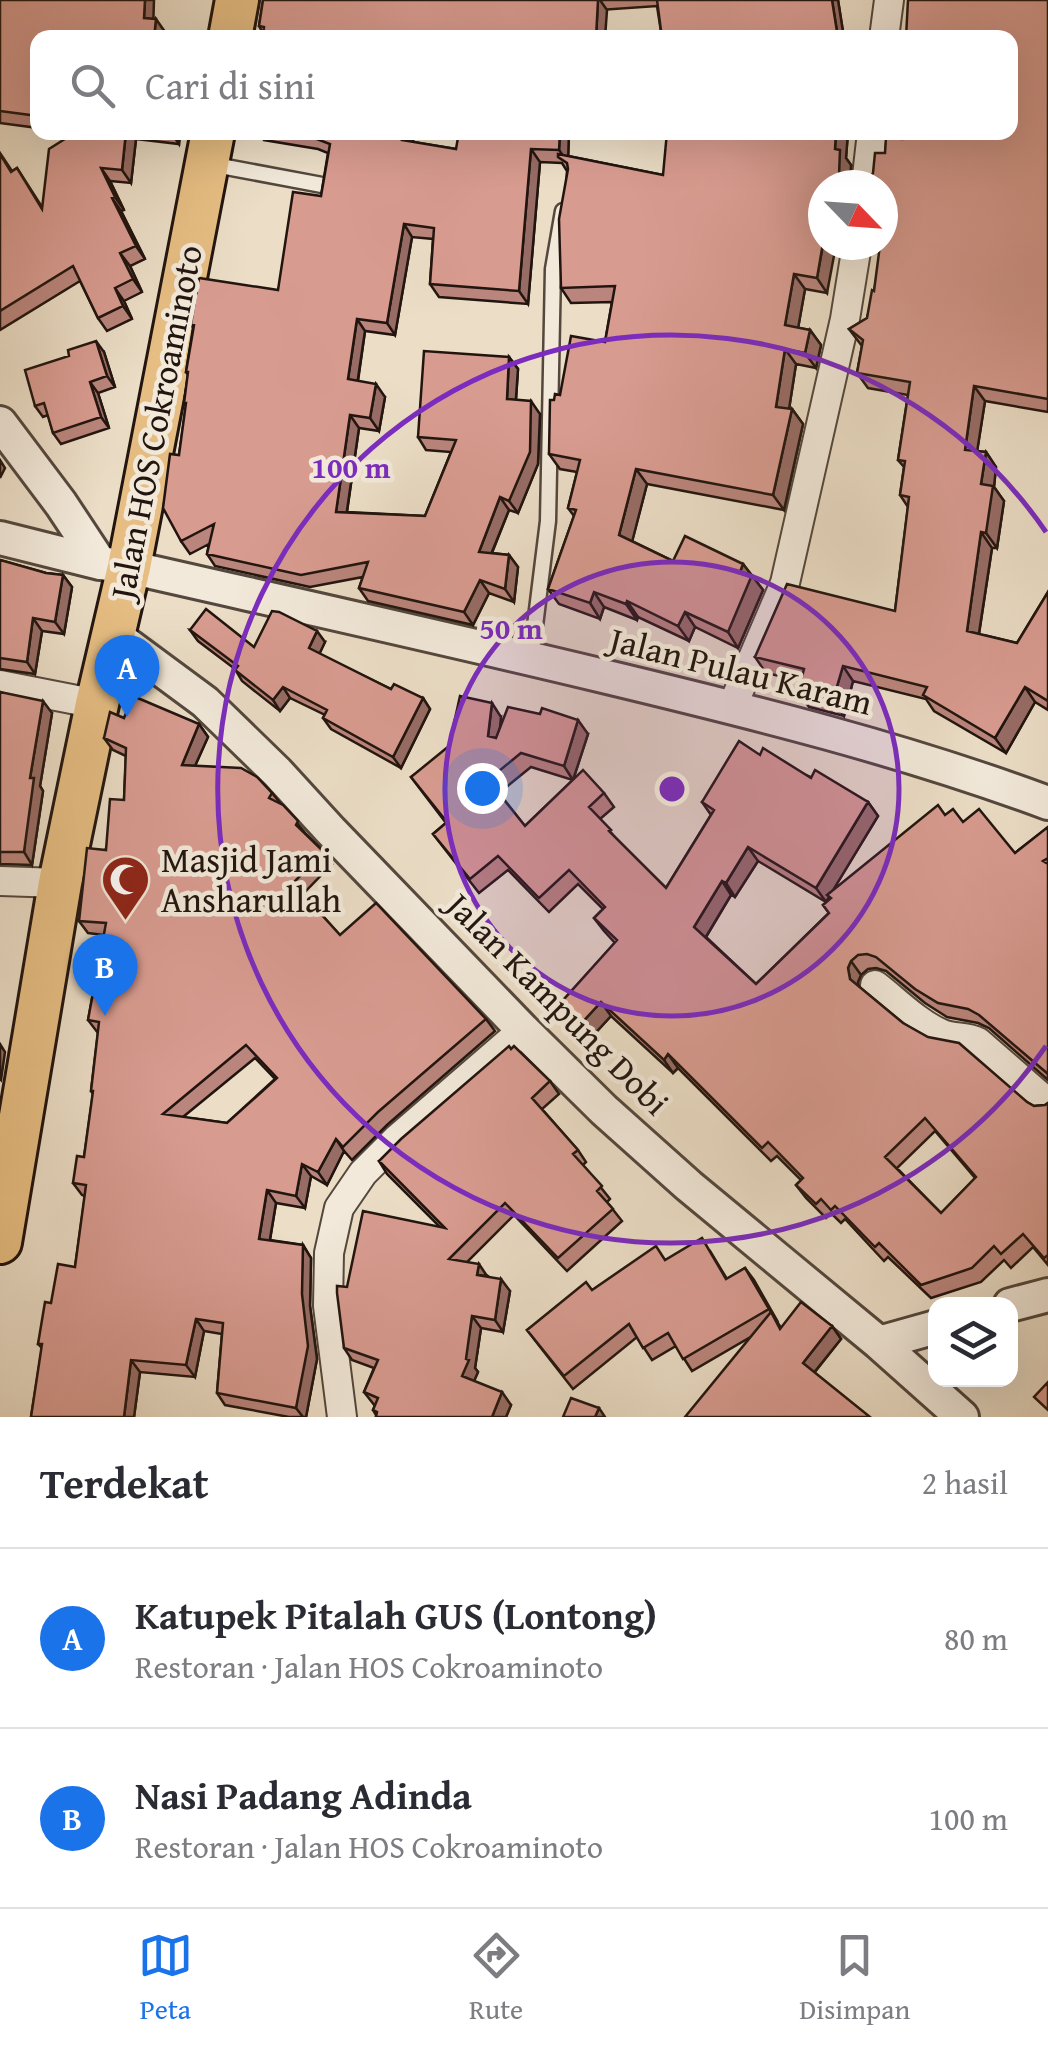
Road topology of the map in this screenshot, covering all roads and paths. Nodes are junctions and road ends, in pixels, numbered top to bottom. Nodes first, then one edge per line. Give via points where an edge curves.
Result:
1 (237, 0) edge
2 (889, 0) edge
3 (231, 30) edge
4 (885, 30) edge
5 (871, 140) edge
6 (210, 148) edge
7 (868, 170) edge
8 (322, 185) edge
9 (565, 198) edge
10 (855, 260) edge
11 (0, 423) edge
12 (0, 538) edge
13 (115, 565) junction
14 (112, 634) junction
15 (531, 659) junction
16 (0, 686) edge
17 (96, 704) junction
18 (732, 707) junction
19 (1048, 803) edge
20 (0, 881) edge
21 (60, 883) junction
22 (875, 984) dead end
23 (523, 1030) junction
24 (1048, 1103) edge
25 (0, 1242) edge
26 (1048, 1295) edge
27 (1018, 1303) edge
28 (928, 1328) edge
29 (879, 1343) junction
30 (342, 1417) edge
31 (962, 1417) edge

1 - 3 main road
2 - 4 street
5 - 7 street
6 - 8 lane
6 - 13 main road, Jalan HOS Cokroaminoto
9 - 15 lane via 553,269 548,521
10 - 18 street via 785,582
11 - 13 street
12 - 13 street, Jalan Pulau Karam
13 - 14 main road, Jalan HOS Cokroaminoto
13 - 15 street, Jalan Pulau Karam
14 - 17 main road, Jalan HOS Cokroaminoto
14 - 23 street, Jalan Kampung Dobi via 204,702 277,772
15 - 18 street, Jalan Pulau Karam
16 - 17 street
17 - 21 main road, Jalan HOS Cokroaminoto
18 - 19 street, Jalan Pulau Karam
20 - 21 street
21 - 25 main road, Jalan HOS Cokroaminoto
22 - 24 street via 934,1031 973,1039
23 - 29 street, Jalan Kampung Dobi via 690,1186
23 - 30 street via 398,1138 339,1208 328,1306
26 - 27 street
28 - 29 street
29 - 31 street, Jalan Kampung Dobi

